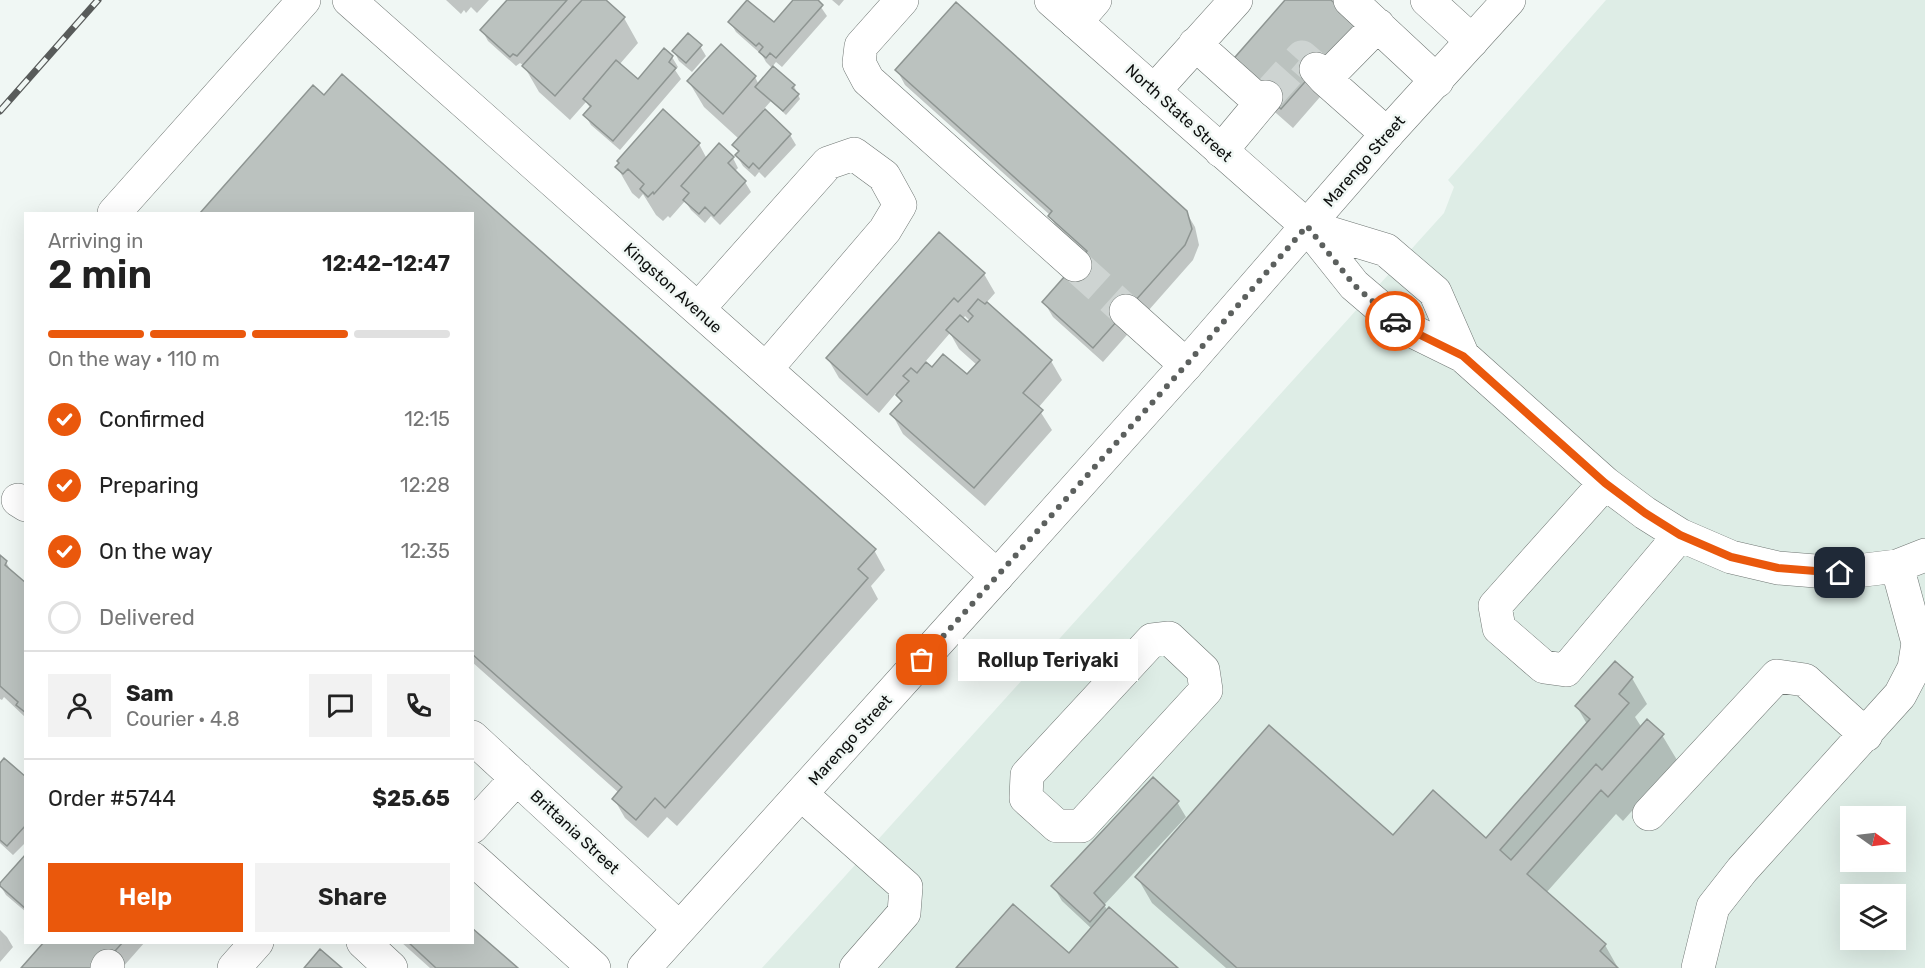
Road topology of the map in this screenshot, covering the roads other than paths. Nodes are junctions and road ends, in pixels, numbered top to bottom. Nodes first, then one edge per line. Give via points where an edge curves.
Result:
1 (304, 0) edge
2 (349, 0) edge
3 (902, 0) edge
4 (1051, 0) edge
5 (1236, 0) edge
6 (1350, 0) edge
7 (1427, 0) edge
8 (1509, 0) edge
9 (1085, 11) edge
10 (1378, 26) junction
11 (1472, 41) junction
12 (1195, 45) junction
13 (1437, 81) junction
14 (1154, 91) junction
15 (1386, 134) junction
16 (1221, 151) junction
17 (115, 212) edge
18 (1307, 226) junction
19 (1075, 265) tunnel mouth
20 (698, 309) junction
21 (1126, 311) tunnel mouth
22 (1463, 356) junction
23 (1186, 365) junction
24 (766, 369) junction
25 (1605, 483) junction
26 (1680, 535) junction
27 (1911, 561) edge
28 (997, 576) junction
29 (1115, 680) joint
30 (1866, 735) junction
31 (474, 739) edge
32 (517, 778) junction
33 (801, 794) junction
34 (1649, 814) dead end
35 (474, 825) edge
36 (474, 860) edge
37 (678, 927) junction
38 (255, 944) edge
39 (365, 944) edge
40 (234, 968) edge
41 (391, 968) edge
42 (594, 968) edge
43 (644, 968) edge
44 (856, 968) edge
45 (1698, 968) edge

1 - 17 street
2 - 20 street, Kingston Avenue
3 - 19 street via 861,46 859,63 868,80
4 - 9 street, North State Street
5 - 12 street
6 - 10 street
7 - 11 street
8 - 11 street, Marengo Street
9 - 14 street, North State Street
10 - 13 street
10 - 15 street via 1321,74
11 - 13 street, Marengo Street
12 - 14 street
12 - 16 street via 1264,100
13 - 15 street, Marengo Street
14 - 16 street, North State Street
15 - 18 street, Marengo Street
16 - 18 street, North State Street
18 - 22 street, North State Street via 1354,285 1402,326
18 - 22 street, North State Street via 1386,250 1435,292
18 - 23 street, Marengo Street
20 - 24 street, Kingston Avenue
20 - 24 street via 828,163 854,154 884,176 900,205 885,230
21 - 23 street
22 - 25 street, North State Street
23 - 28 street, Marengo Street
24 - 28 street, Kingston Avenue
25 - 26 street, North State Street
25 - 26 street via 1496,606 1499,627 1544,667 1566,670
26 - 27 street, North State Street via 1731,557 1778,568 1840,573
27 - 30 street via 1918,643 1914,668 1900,695
28 - 33 street, Marengo Street
29 - 29 street via 1027,775 1026,798 1057,826 1081,826 1206,690 1203,670 1169,638 1152,640
30 - 34 street via 1805,680 1777,676
30 - 45 street via 1742,870 1713,908
31 - 32 street, Brittania Street
32 - 35 street
32 - 37 street, Brittania Street
33 - 37 street, Marengo Street
33 - 44 street via 906,887 904,913
36 - 42 street
37 - 43 street, Marengo Street
38 - 40 street
39 - 41 street

